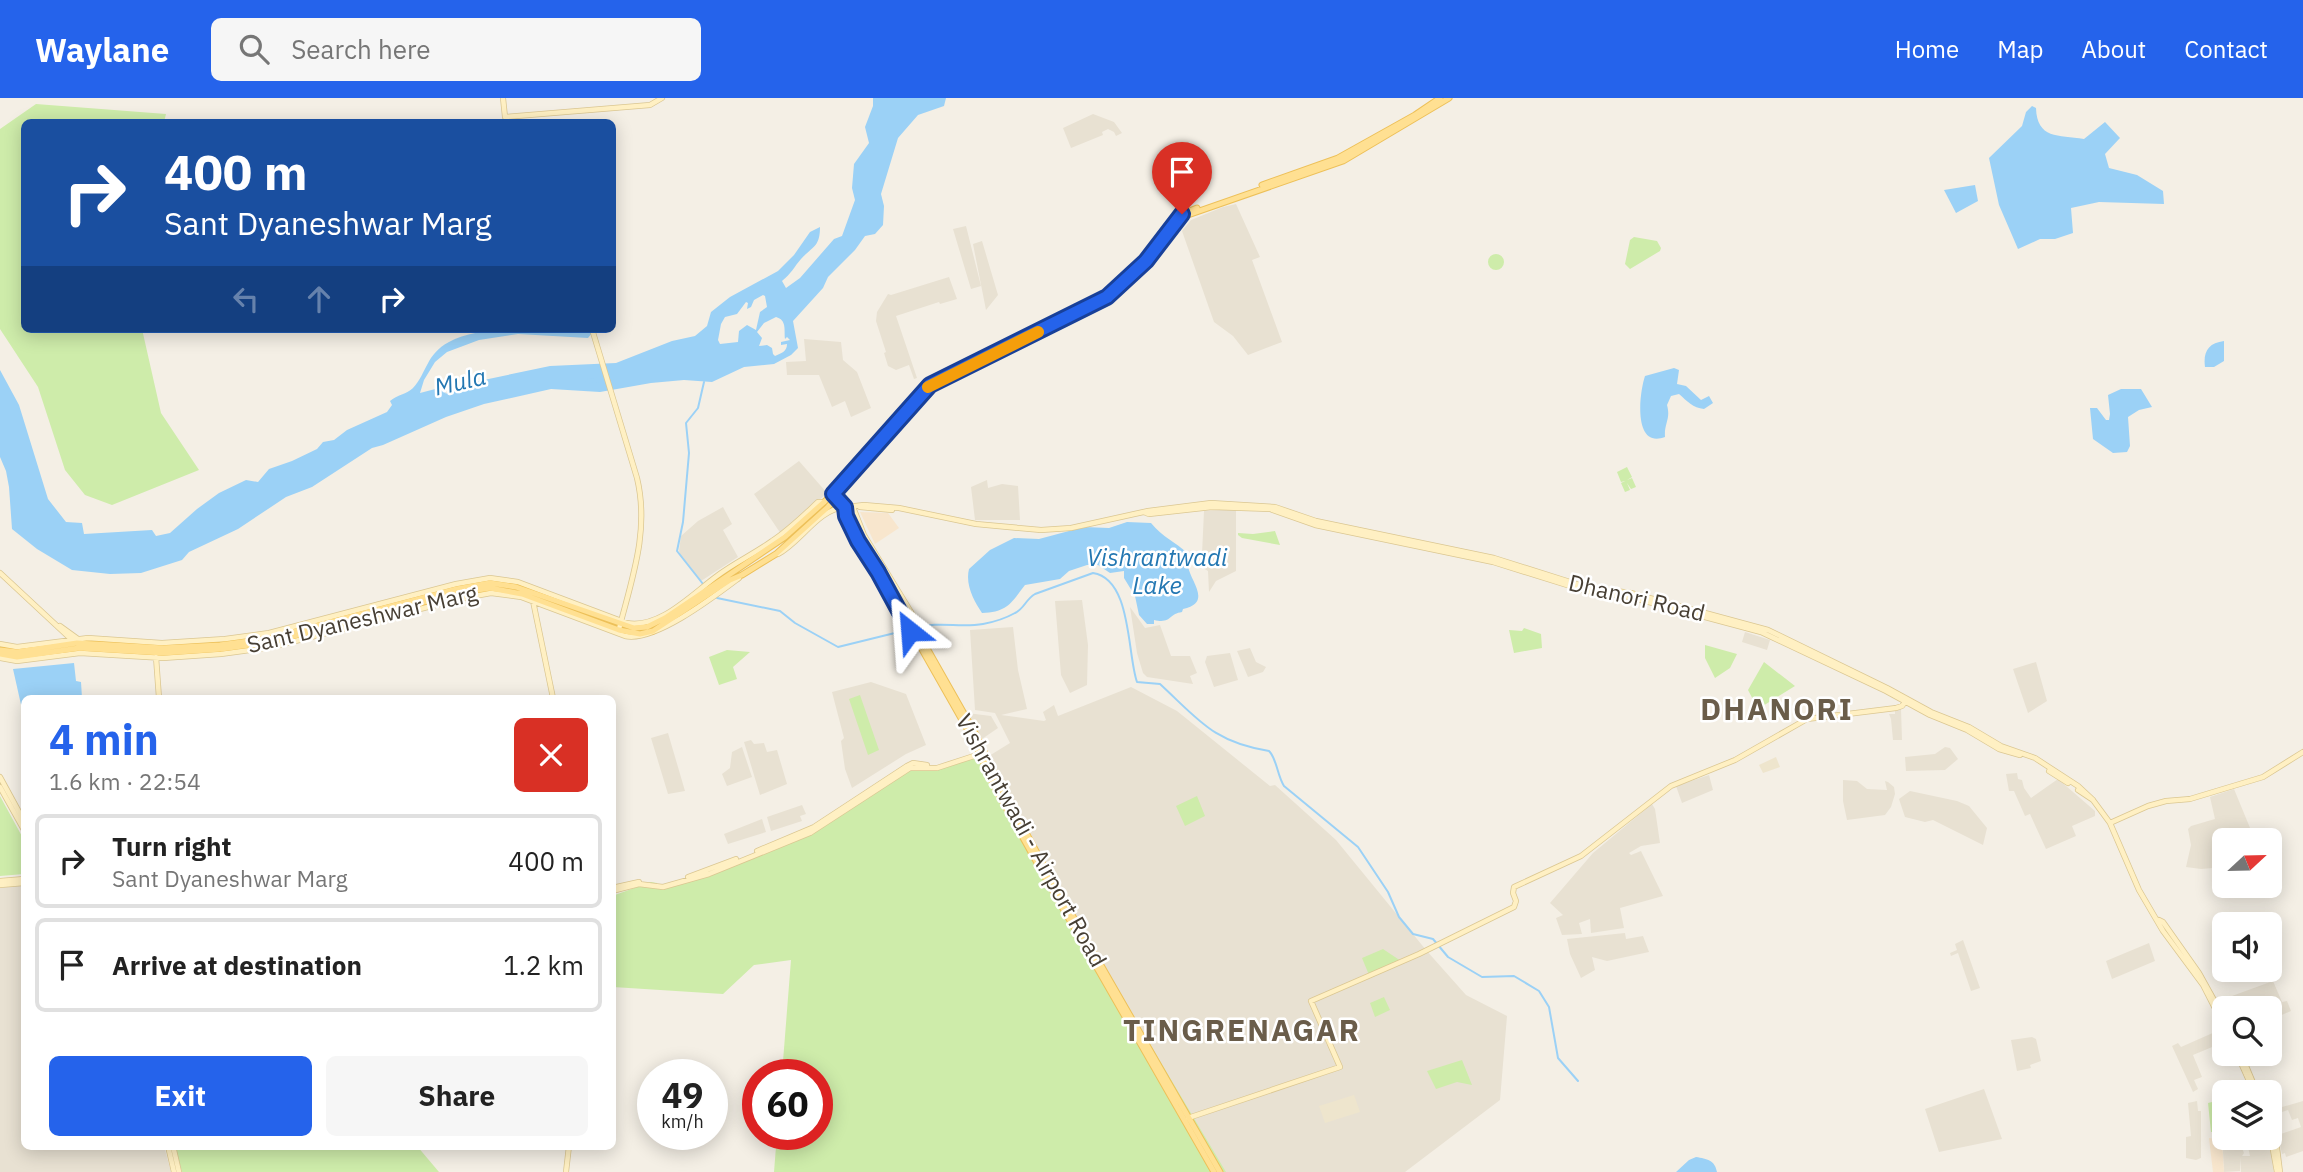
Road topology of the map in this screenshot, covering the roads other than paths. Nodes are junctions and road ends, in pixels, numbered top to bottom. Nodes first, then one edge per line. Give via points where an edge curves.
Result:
1 (503, 98) edge
2 (662, 98) edge
3 (1440, 98) edge
4 (1449, 98) edge
5 (1426, 110) junction
6 (505, 117) joint
7 (593, 333) edge
8 (948, 378) junction
9 (843, 492) junction
10 (835, 496) junction
11 (844, 507) junction
12 (853, 507) junction
13 (862, 508) junction
14 (858, 519) junction
15 (776, 554) junction
16 (0, 573) edge
17 (713, 588) junction
18 (705, 595) junction
19 (535, 596) junction
20 (620, 627) junction
21 (60, 628) junction
22 (913, 630) junction
23 (63, 639) junction
24 (80, 646) junction
25 (156, 651) junction
26 (0, 652) edge
27 (159, 695) edge
28 (552, 695) edge
29 (1906, 700) junction
30 (981, 751) junction
31 (2303, 752) edge
32 (0, 777) edge
33 (0, 787) edge
34 (21, 816) edge
35 (2110, 823) junction
36 (21, 825) edge
37 (21, 881) edge
38 (0, 883) edge
39 (616, 888) edge
40 (2158, 919) junction
41 (2212, 996) edge
42 (2212, 1000) edge
43 (1186, 1119) junction
44 (171, 1150) edge
45 (569, 1150) edge
46 (2273, 1150) edge
47 (2277, 1150) edge
48 (177, 1172) edge
49 (566, 1172) edge
50 (1214, 1172) edge
51 (1220, 1172) edge
52 (2278, 1172) edge

1 - 6 street
2 - 6 street via 650,105
3 - 5 main road
4 - 5 main road
5 - 8 main road via 1338,158 1184,215 1145,268 1109,301
7 - 20 street via 641,500 639,555
8 - 9 main road via 932,388
8 - 10 main road via 922,393
9 - 10 main road
9 - 11 main road
10 - 11 main road, Vishrantwadi - Airport Road
10 - 15 main road
10 - 17 main road
11 - 12 street, Dhanori Road
11 - 15 street via 831,510
11 - 22 main road, Vishrantwadi - Airport Road via 858,541
12 - 13 street, Dhanori Road
12 - 14 street
13 - 14 street
13 - 29 street, Dhanori Road via 912,510 965,522 1047,530 1146,513 1268,507 1761,632
14 - 22 street via 914,617
15 - 17 main road
16 - 21 street
17 - 18 main road, Sant Dyaneshwar Marg
18 - 20 main road, Sant Dyaneshwar Marg via 647,627
18 - 20 street via 669,626 640,637 631,638
19 - 20 main road, Sant Dyaneshwar Marg
19 - 20 street
19 - 25 street via 491,593 459,598 272,647 221,654
19 - 25 main road, Sant Dyaneshwar Marg via 509,585 481,584 270,638
19 - 28 street
21 - 23 street
21 - 24 street
22 - 30 main road, Vishrantwadi - Airport Road
23 - 24 street
23 - 26 street
24 - 25 main road, Sant Dyaneshwar Marg
24 - 26 main road, Sant Dyaneshwar Marg
24 - 26 street via 17,661
25 - 27 street
29 - 35 street, Dhanori Road via 2064,778 2093,800
29 - 43 street via 1896,708 1811,717 1735,760 1671,786 1581,856 1514,887 1514,907 1311,1001 1340,1067
30 - 39 street via 937,768 910,768 810,834 709,874 663,887 639,884
30 - 43 main road, Vishrantwadi - Airport Road
31 - 35 street via 2263,777 2148,806
32 - 34 street
33 - 36 street
35 - 40 street, Dhanori Road via 2130,872
37 - 38 street
40 - 41 street
40 - 42 street
43 - 50 main road, Vishrantwadi - Airport Road
43 - 51 main road, Vishrantwadi - Airport Road
44 - 48 street
45 - 49 street
46 - 52 street
47 - 52 street

